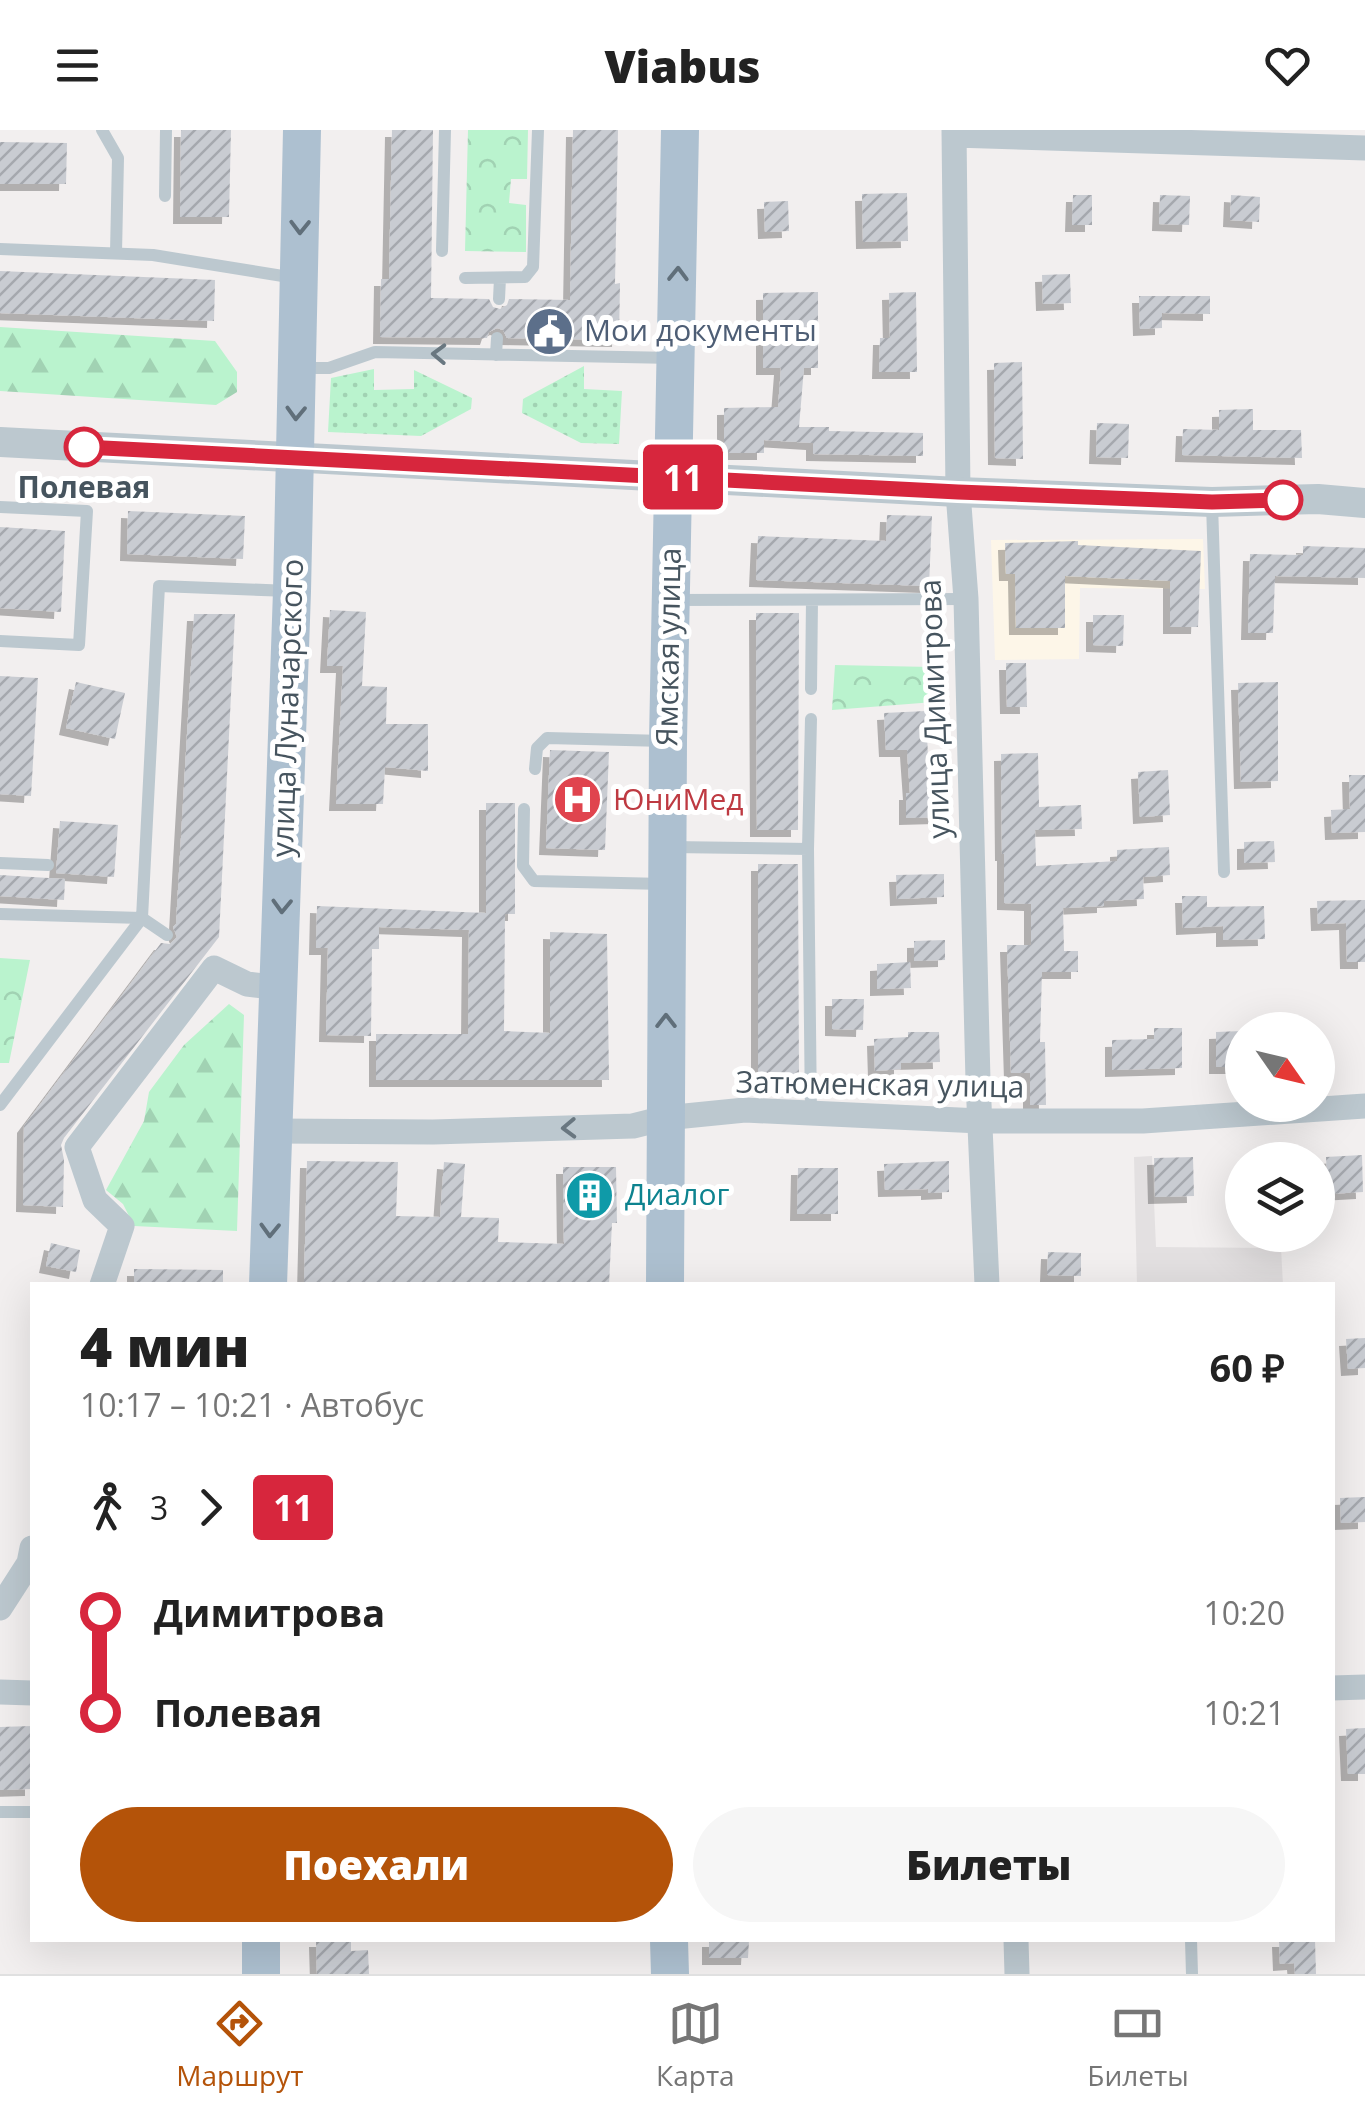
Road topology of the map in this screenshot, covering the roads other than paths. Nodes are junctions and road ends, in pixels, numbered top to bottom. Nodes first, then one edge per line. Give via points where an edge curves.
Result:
1 (102, 130) edge
2 (166, 130) edge
3 (302, 130) edge
4 (445, 130) edge
5 (538, 130) edge
6 (680, 130) edge
7 (954, 132) edge
8 (1365, 148) edge
9 (165, 196) dead end
10 (0, 248) edge
11 (442, 251) dead end
12 (116, 253) junction
13 (299, 278) junction
14 (465, 278) dead end
15 (500, 278) junction
16 (499, 299) dead end
17 (497, 338) dead end
18 (496, 355) junction
19 (676, 358) junction
20 (297, 368) junction
21 (0, 442) edge
22 (294, 458) junction
23 (674, 476) junction
24 (958, 492) junction
25 (1212, 502) junction
26 (1365, 503) edge
27 (0, 507) edge
28 (292, 591) junction
29 (966, 599) junction
30 (670, 600) junction
31 (812, 600) junction
32 (0, 641) edge
33 (811, 689) dead end
34 (811, 719) dead end
35 (668, 740) junction
36 (535, 769) dead end
37 (524, 809) dead end
38 (808, 849) junction
39 (0, 863) edge
40 (48, 865) dead end
41 (666, 865) junction
42 (1224, 872) dead end
43 (0, 914) edge
44 (142, 918) junction
45 (166, 935) dead end
46 (280, 988) junction
47 (0, 1104) edge
48 (1365, 1106) edge
49 (811, 1115) junction
50 (666, 1118) junction
51 (980, 1122) junction
52 (274, 1131) junction
53 (103, 1282) edge
54 (268, 1282) edge
55 (665, 1282) edge
56 (987, 1282) edge
57 (30, 1556) edge
58 (0, 1608) edge
59 (1365, 1687) edge
60 (1335, 1688) edge
61 (0, 1692) edge
62 (30, 1693) edge
63 (0, 1812) edge
64 (30, 1812) edge
65 (261, 1942) edge
66 (669, 1942) edge
67 (1016, 1942) edge
68 (1191, 1942) edge
69 (261, 1974) edge
70 (670, 1974) edge
71 (1017, 1974) edge
72 (1192, 1974) edge

1 - 12 lane via 118,158
2 - 9 lane
3 -> 13 main road, улица Луначарского
4 - 11 lane
5 - 15 lane via 533,267 525,277
19 -> 6 main road, Ямская улица
7 - 8 street
7 - 24 street, улица Димитрова
10 - 12 lane
12 - 13 lane
13 - 20 main road, улица Луначарского
14 - 15 lane
15 - 16 lane
17 - 18 lane
18 - 19 lane
18 -> 20 lane via 375,352 330,368
19 - 23 main road, Ямская улица
20 -> 22 main road, улица Луначарского
21 - 22 street
22 - 23 street
22 - 28 main road, улица Луначарского
23 - 24 street
23 - 30 main road, Ямская улица
24 - 25 street
24 - 29 street, улица Димитрова
25 - 26 street
25 - 42 lane
27 - 32 lane via 87,511 80,645
28 - 44 lane via 159,586
28 -> 46 main road, улица Луначарского
29 - 31 lane
29 - 51 street, улица Димитрова
30 - 31 lane
30 - 35 main road, Ямская улица
31 - 33 lane
34 - 38 lane
35 - 36 lane via 547,738 536,748
35 - 41 main road, Ямская улица
37 - 41 lane via 523,866 538,883
38 - 41 lane
38 - 49 lane
39 - 40 lane
50 -> 41 main road, Ямская улица
43 - 44 lane
44 - 45 lane
44 - 47 lane
46 - 52 main road, улица Луначарского
46 - 53 street via 247,984 209,964 78,1148 94,1200 122,1226
48 - 51 street, Затюменская улица via 1143,1121
49 - 50 street, Затюменская улица via 745,1110
49 - 51 street, Затюменская улица
50 -> 52 street, Затюменская улица via 578,1128
50 - 55 main road, Ямская улица
51 - 56 street, улица Димитрова
52 -> 54 main road, улица Луначарского
57 - 58 street
59 - 60 street
61 - 62 street
63 - 64 lane
65 - 69 main road
66 - 70 main road
67 - 71 street
68 - 72 lane

